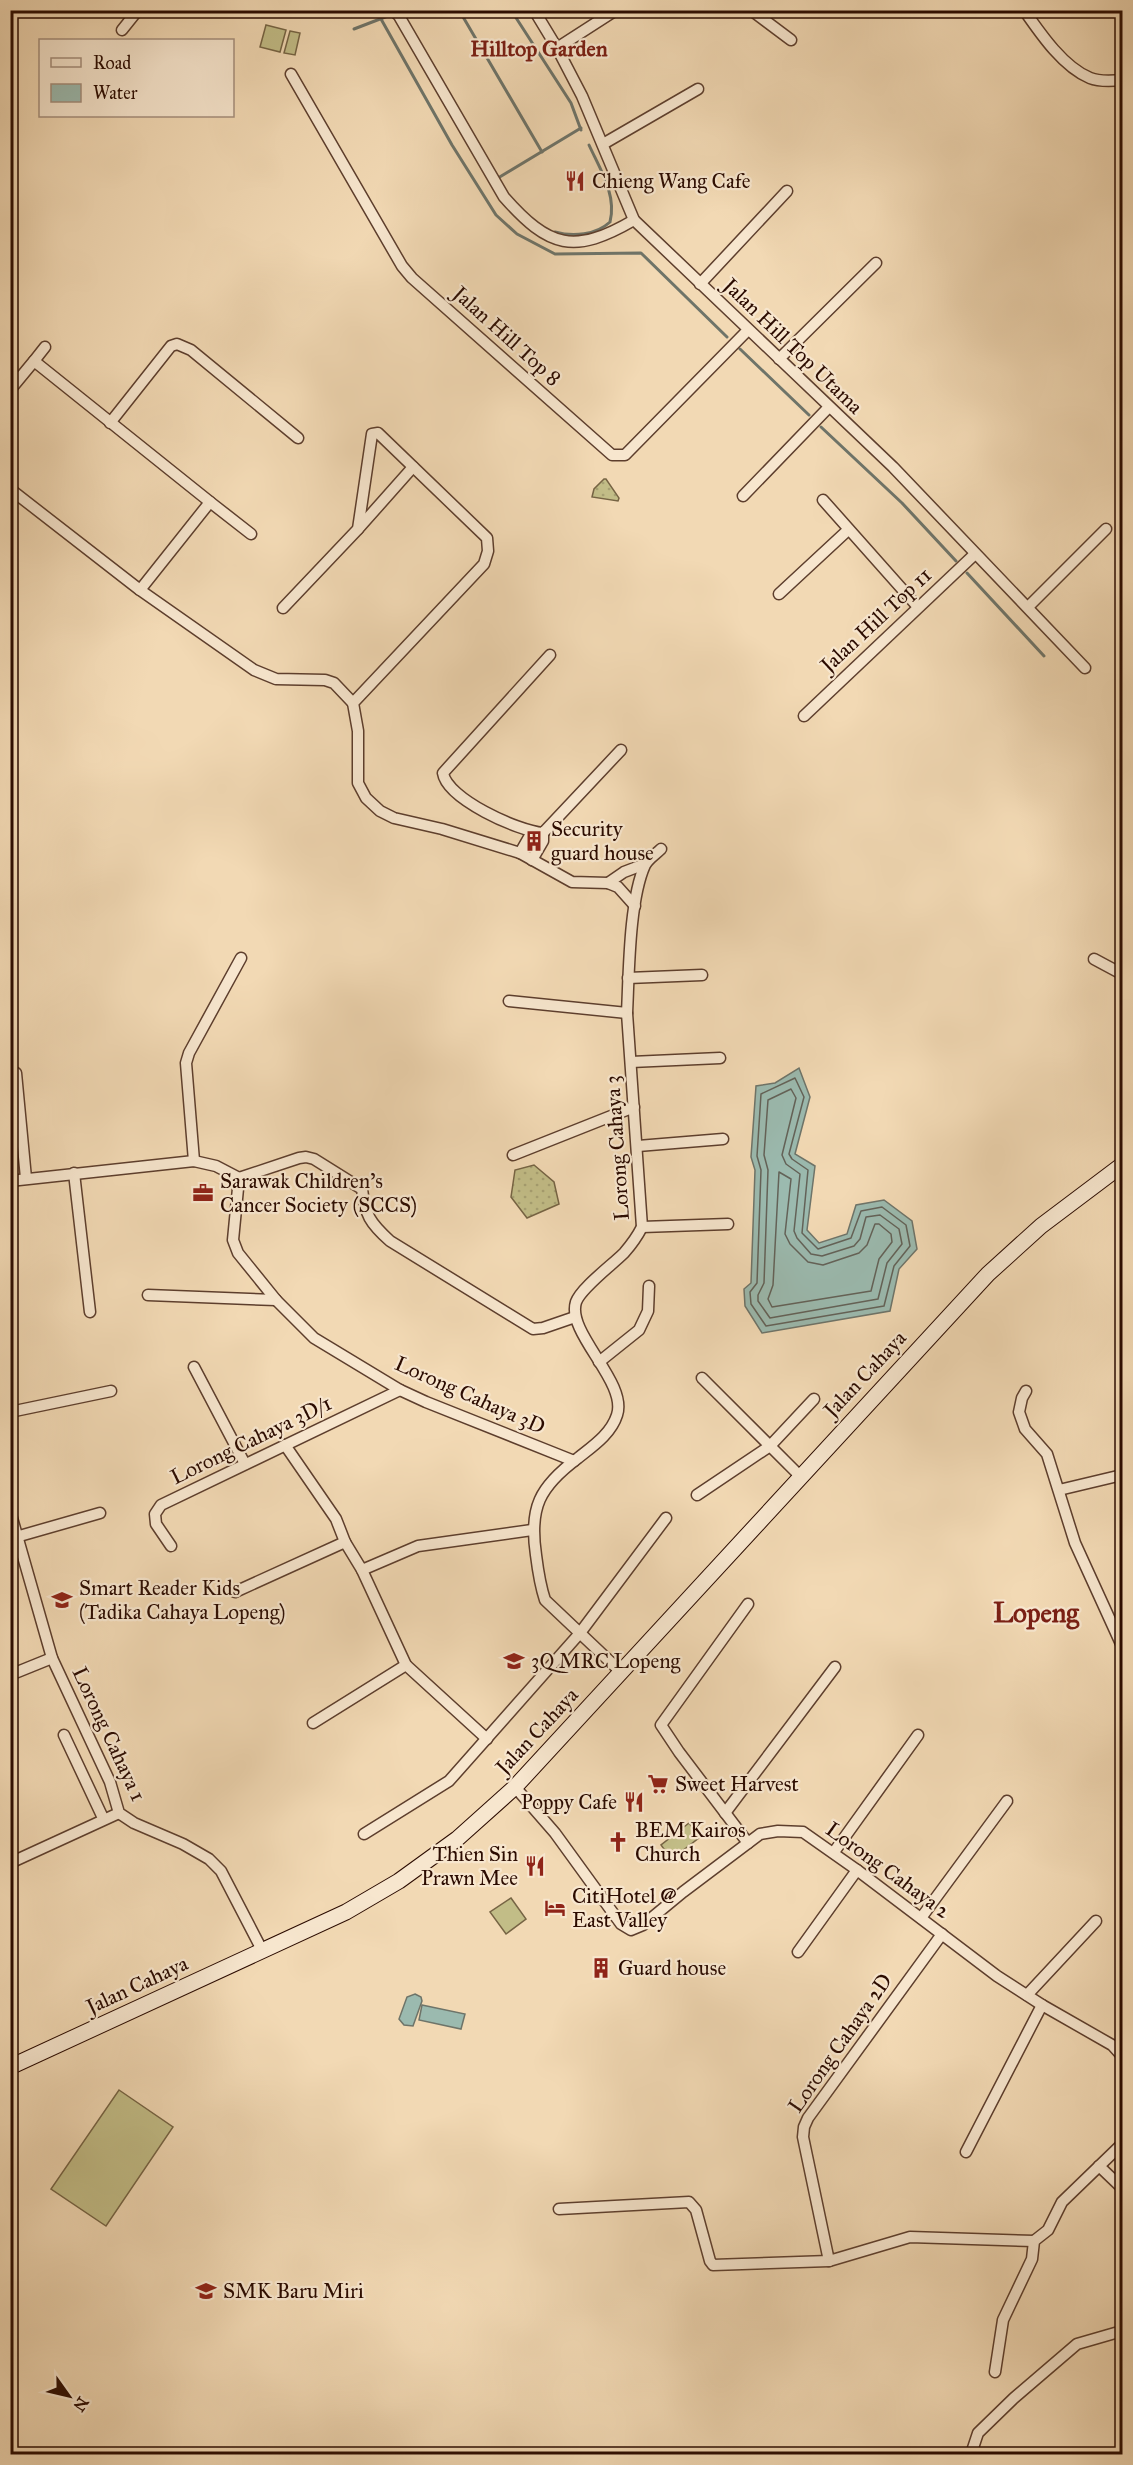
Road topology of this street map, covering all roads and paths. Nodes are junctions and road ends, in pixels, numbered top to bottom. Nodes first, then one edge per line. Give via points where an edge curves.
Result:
1 (138, 10) edge
2 (393, 10) edge
3 (534, 10) edge
4 (616, 10) edge
5 (751, 10) edge
6 (1024, 10) edge
7 (122, 30) dead end
8 (792, 40) dead end
9 (557, 48) junction
10 (291, 74) dead end
11 (1122, 80) edge
12 (698, 89) dead end
13 (603, 144) junction
14 (787, 191) dead end
15 (634, 220) junction
16 (876, 263) dead end
17 (700, 284) junction
18 (748, 330) junction
19 (45, 347) dead end
20 (778, 359) junction
21 (34, 361) junction
22 (10, 390) edge
23 (828, 408) junction
24 (110, 423) junction
25 (298, 438) dead end
26 (413, 466) junction
27 (10, 489) edge
28 (743, 496) dead end
29 (823, 500) dead end
30 (210, 502) junction
31 (1106, 529) dead end
32 (358, 530) junction
33 (848, 530) junction
34 (251, 534) dead end
35 (975, 554) junction
36 (140, 590) junction
37 (778, 594) dead end
38 (918, 607) junction
39 (1028, 607) junction
40 (283, 608) dead end
41 (550, 655) dead end
42 (1085, 668) dead end
43 (352, 703) junction
44 (804, 716) dead end
45 (621, 750) dead end
46 (538, 832) junction
47 (661, 849) dead end
48 (520, 853) junction
49 (532, 860) junction
50 (645, 864) junction
51 (608, 883) junction
52 (635, 906) junction
53 (241, 958) dead end
54 (1094, 959) dead end
55 (1122, 974) edge
56 (702, 975) dead end
57 (628, 978) junction
58 (509, 1001) dead end
59 (627, 1013) junction
60 (720, 1058) dead end
61 (631, 1062) junction
62 (16, 1073) dead end
63 (634, 1107) junction
64 (723, 1139) dead end
65 (638, 1146) junction
66 (513, 1155) dead end
67 (194, 1161) junction
68 (1122, 1166) edge
69 (74, 1173) junction
70 (26, 1178) junction
71 (238, 1178) junction
72 (10, 1181) edge
73 (728, 1224) dead end
74 (642, 1227) junction
75 (649, 1286) dead end
76 (148, 1295) dead end
77 (276, 1300) junction
78 (90, 1312) dead end
79 (575, 1317) junction
80 (600, 1362) junction
81 (195, 1368) dead end
82 (702, 1378) dead end
83 (400, 1390) junction
84 (111, 1391) dead end
85 (1026, 1391) dead end
86 (814, 1399) dead end
87 (10, 1412) edge
88 (285, 1446) junction
89 (770, 1446) junction
90 (574, 1461) junction
91 (245, 1464) junction
92 (1122, 1475) edge
93 (800, 1476) junction
94 (1059, 1490) junction
95 (697, 1495) dead end
96 (10, 1511) edge
97 (100, 1513) dead end
98 (666, 1518) dead end
99 (532, 1530) junction
100 (16, 1537) junction
101 (345, 1542) junction
102 (171, 1546) dead end
103 (362, 1569) junction
104 (235, 1592) dead end
105 (748, 1604) dead end
106 (579, 1633) junction
107 (1119, 1633) edge
108 (1122, 1646) edge
109 (52, 1658) junction
110 (406, 1665) junction
111 (835, 1666) dead end
112 (621, 1672) junction
113 (10, 1675) edge
114 (313, 1724) dead end
115 (64, 1735) dead end
116 (918, 1735) dead end
117 (487, 1739) junction
118 (515, 1786) junction
119 (1007, 1802) dead end
120 (119, 1813) junction
121 (725, 1813) junction
122 (103, 1818) junction
123 (364, 1834) dead end
124 (748, 1843) junction
125 (834, 1852) junction
126 (10, 1863) edge
127 (857, 1870) junction
128 (921, 1918) junction
129 (1096, 1921) dead end
130 (942, 1934) junction
131 (262, 1950) junction
132 (798, 1952) dead end
133 (1027, 1995) junction
134 (1042, 2005) junction
135 (1122, 2056) edge
136 (10, 2067) edge
137 (1122, 2144) edge
138 (966, 2152) dead end
139 (1100, 2166) junction
140 (1122, 2188) edge
141 (559, 2209) dead end
142 (1034, 2241) junction
143 (829, 2261) junction
144 (1122, 2331) edge
145 (995, 2372) dead end
146 (971, 2454) edge

1 - 7 street
2 - 15 street via 504,197 522,217 545,234 572,243 592,241
3 - 9 street, Jalan Hill Top Utama
4 - 9 street
5 - 8 street
6 - 11 street via 1046,43 1082,73 1098,80
9 - 13 street, Jalan Hill Top Utama
10 - 18 street, Jalan Hill Top 8 via 412,278 612,455 625,455
12 - 13 street
13 - 15 street, Jalan Hill Top Utama
14 - 17 street
15 - 17 street, Jalan Hill Top Utama
16 - 20 street
17 - 18 street, Jalan Hill Top Utama
18 - 20 street, Jalan Hill Top Utama
19 - 21 street
20 - 23 street, Jalan Hill Top Utama
21 - 22 street
21 - 24 street
23 - 28 street
23 - 35 street, Jalan Hill Top Utama via 893,467
24 - 25 street via 171,346 177,344 191,350
24 - 30 street
26 - 32 street
26 - 32 street via 378,433 372,434
26 - 43 street via 487,538 488,551 484,564
27 - 36 street
29 - 33 street
30 - 34 street
30 - 36 street
31 - 39 street
32 - 40 street
33 - 37 street
33 - 38 street
35 - 38 street, Jalan Hill Top 11
35 - 39 street, Jalan Hill Top Utama
36 - 43 street via 254,670 276,679 334,683
38 - 44 street, Jalan Hill Top 11
39 - 42 street, Jalan Hill Top Utama
41 - 46 street via 443,773 453,791 492,816
43 - 48 street via 358,731 358,783 380,811
45 - 46 street
46 - 48 street
46 - 49 street via 543,841
47 - 50 street
48 - 49 street
49 - 51 street via 572,882
50 - 51 street
50 - 52 street, Lorong Cahaya 3
51 - 52 street via 618,887
52 - 57 street, Lorong Cahaya 3
53 - 67 street via 186,1063
54 - 55 street
56 - 57 street
57 - 59 street, Lorong Cahaya 3
58 - 59 street
59 - 61 street, Lorong Cahaya 3
60 - 61 street
61 - 63 street, Lorong Cahaya 3
62 - 70 street
63 - 65 street, Lorong Cahaya 3
63 - 66 street
64 - 65 street
65 - 74 street, Lorong Cahaya 3
67 - 69 street
67 - 71 street via 216,1166
68 - 93 street, Jalan Cahaya via 1041,1226 988,1274
69 - 70 street
69 - 78 street
70 - 72 street
71 - 77 street, Lorong Cahaya 3D via 233,1240 238,1253
71 - 79 street via 306,1156 314,1159 362,1189 364,1209 373,1225 390,1240 533,1329
73 - 74 street
74 - 79 street, Lorong Cahaya 3 via 628,1249 576,1301
75 - 80 street via 648,1311 639,1330
76 - 77 street
77 - 83 street, Lorong Cahaya 3D via 314,1338
79 - 80 street
80 - 90 street via 618,1396 619,1412 598,1443
81 - 91 street
82 - 89 street
83 - 88 street, Lorong Cahaya 3D/1
83 - 90 street, Lorong Cahaya 3D
84 - 87 street
85 - 94 street via 1019,1412 1025,1429 1047,1454
86 - 89 street
88 - 91 street, Lorong Cahaya 3D/1
88 - 101 street via 336,1519
89 - 93 street
89 - 95 street
90 - 99 street via 540,1497
91 - 102 street, Lorong Cahaya 3D/1 via 161,1505 155,1514 156,1524
92 - 94 street
93 - 112 street, Jalan Cahaya
94 - 107 street via 1075,1543
96 - 100 street, Lorong Cahaya 1
97 - 100 street
98 - 106 street
99 - 103 street via 418,1546
99 - 106 street via 545,1600
100 - 109 street, Lorong Cahaya 1
101 - 103 street
101 - 104 street
103 - 110 street
105 - 121 street via 661,1725
106 - 112 street
106 - 117 street
107 - 108 street
109 - 113 street
109 - 120 street, Lorong Cahaya 1 via 110,1782
110 - 114 street
110 - 117 street
111 - 121 street
112 - 118 street, Jalan Cahaya
115 - 122 street
116 - 125 street
117 - 123 street via 449,1781
118 - 124 street, Lorong Cahaya 2 via 555,1833 621,1924 631,1930 643,1925
118 - 131 street, Jalan Cahaya via 457,1839 399,1881 346,1912
119 - 128 street
120 - 122 street
120 - 131 street, Lorong Cahaya 1 via 210,1859 221,1870
121 - 124 street
122 - 126 street
124 - 125 street, Lorong Cahaya 2 via 760,1834 803,1832
125 - 127 street, Lorong Cahaya 2
127 - 128 street, Lorong Cahaya 2
127 - 132 street
128 - 130 street, Lorong Cahaya 2
129 - 133 street
130 - 133 street, Lorong Cahaya 2
130 - 143 street, Lorong Cahaya 2D via 804,2127
131 - 136 street, Jalan Cahaya
133 - 134 street, Lorong Cahaya 2
134 - 135 street, Lorong Cahaya 2 via 1112,2045
134 - 138 street
137 - 139 street
139 - 140 street
139 - 142 street via 1062,2202 1048,2229
141 - 143 street via 689,2202 696,2210 713,2265
142 - 143 street via 909,2237
142 - 145 street via 1032,2259 1003,2320
144 - 146 street via 1077,2344 978,2433

